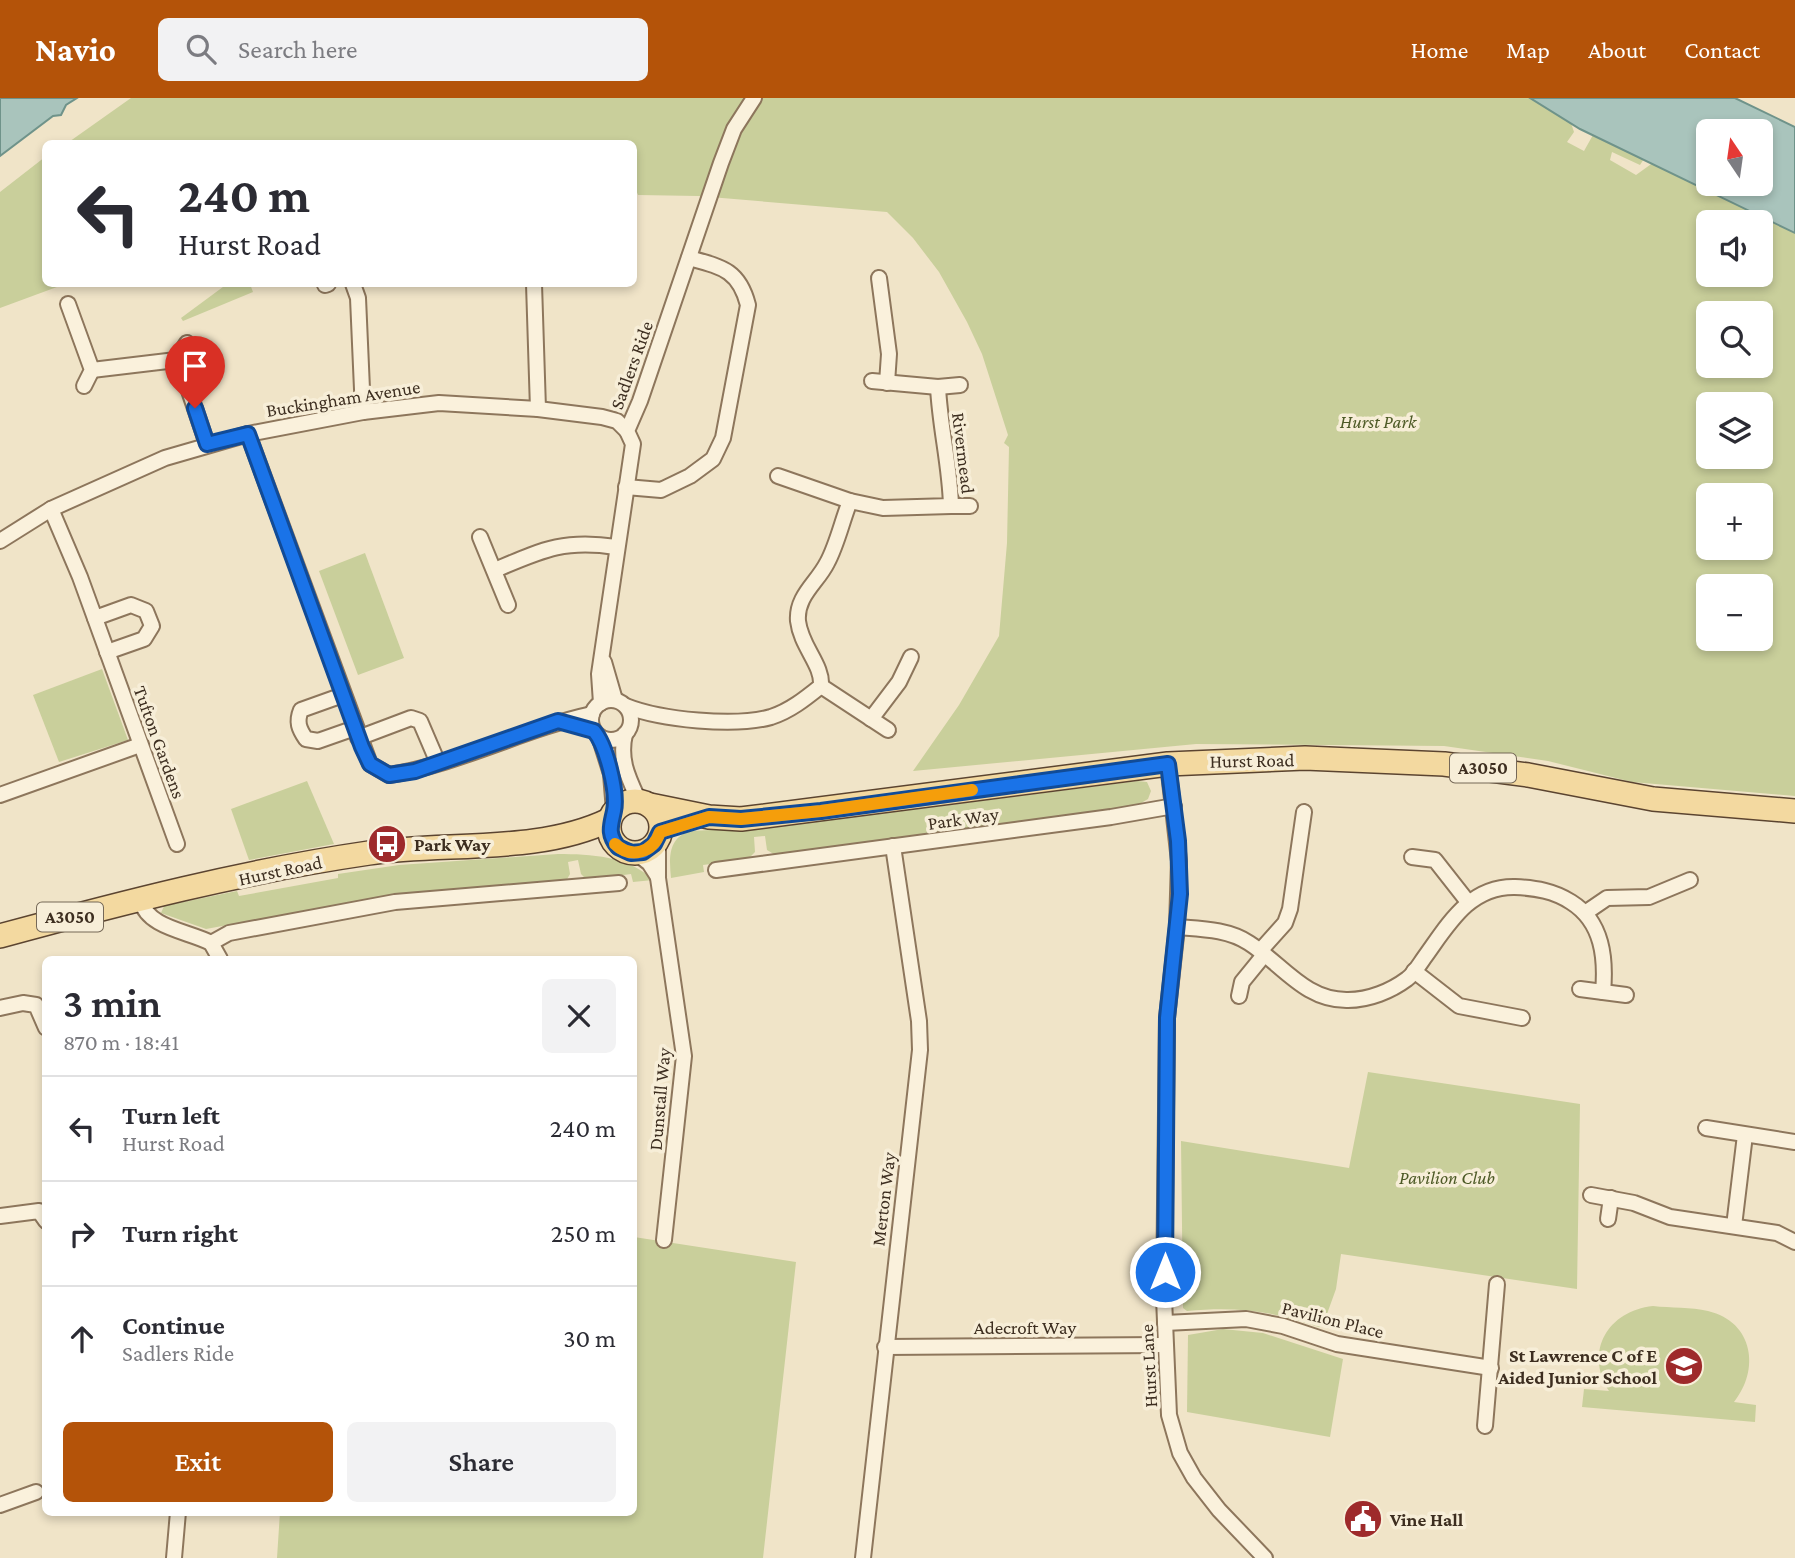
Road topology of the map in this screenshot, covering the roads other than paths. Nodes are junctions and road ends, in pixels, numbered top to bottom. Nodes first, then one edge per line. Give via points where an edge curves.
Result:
1 (754, 98) edge
2 (689, 258) junction
3 (879, 278) dead end
4 (354, 287) edge
5 (534, 287) edge
6 (68, 304) dead end
7 (187, 343) dead end
8 (176, 360) junction
9 (92, 370) junction
10 (872, 381) dead end
11 (887, 383) junction
12 (84, 386) dead end
13 (960, 386) dead end
14 (937, 387) junction
15 (538, 409) junction
16 (363, 412) junction
17 (628, 431) junction
18 (248, 434) junction
19 (207, 444) junction
20 (778, 476) dead end
21 (626, 487) junction
22 (850, 502) junction
23 (951, 506) junction
24 (970, 506) dead end
25 (51, 509) junction
26 (480, 537) dead end
27 (0, 541) edge
28 (615, 547) junction
29 (495, 570) junction
30 (508, 605) dead end
31 (95, 618) junction
32 (107, 652) junction
33 (911, 657) dead end
34 (821, 686) junction
35 (343, 695) junction
36 (608, 706) junction
37 (673, 717) junction
38 (871, 719) junction
39 (558, 721) junction
40 (888, 730) dead end
41 (627, 731) junction
42 (357, 733) junction
43 (596, 733) junction
44 (140, 745) junction
45 (438, 763) junction
46 (1168, 764) junction
47 (0, 795) edge
48 (644, 803) junction
49 (1174, 806) junction
50 (1795, 811) edge
51 (1304, 812) dead end
52 (612, 816) junction
53 (709, 817) junction
54 (659, 836) junction
55 (565, 837) junction
56 (177, 845) dead end
57 (893, 846) junction
58 (631, 852) junction
59 (1412, 857) dead end
60 (716, 870) dead end
61 (658, 878) junction
62 (1690, 880) dead end
63 (619, 883) dead end
64 (141, 901) junction
65 (1468, 902) junction
66 (1585, 913) junction
67 (1177, 927) junction
68 (0, 936) edge
69 (211, 943) junction
70 (1262, 953) junction
71 (218, 956) edge
72 (1414, 971) junction
73 (1580, 989) dead end
74 (1603, 992) junction
75 (1626, 995) dead end
76 (1239, 996) dead end
77 (0, 1008) edge
78 (1522, 1018) dead end
79 (42, 1019) edge
80 (1706, 1128) dead end
81 (1745, 1135) junction
82 (1795, 1142) edge
83 (1591, 1195) dead end
84 (1611, 1198) junction
85 (0, 1216) edge
86 (42, 1216) edge
87 (1608, 1219) dead end
88 (1734, 1226) junction
89 (664, 1240) dead end
90 (1795, 1242) edge
91 (1497, 1284) dead end
92 (1165, 1323) junction
93 (1165, 1345) junction
94 (885, 1347) junction
95 (1491, 1368) junction
96 (1485, 1426) dead end
97 (36, 1492) dead end
98 (0, 1505) edge
99 (178, 1516) edge
100 (174, 1558) edge
101 (863, 1558) edge
102 (1265, 1558) edge

1 - 2 street, Sadlers Ride via 734,129
2 - 17 street, Sadlers Ride
2 - 21 street via 732,273 743,285 748,305 723,438 713,458 670,486 654,490
3 - 11 street via 889,354
4 - 16 street
5 - 15 street
6 - 9 street
7 - 8 street
8 - 9 street
8 - 19 street
9 - 12 street
10 - 11 street, Rivermead
11 - 14 street, Rivermead
13 - 14 street, Rivermead
14 - 23 street, Rivermead
15 - 16 street, Buckingham Avenue via 439,403
15 - 17 street, Buckingham Avenue via 602,417 617,421
16 - 18 street, Buckingham Avenue
17 - 21 street, Sadlers Ride via 633,444
18 - 19 street, Buckingham Avenue
18 - 35 street
19 - 25 street, Buckingham Avenue via 110,480
20 - 22 street, Rivermead
21 - 28 street, Sadlers Ride
22 - 23 street, Rivermead via 883,508
22 - 34 street via 827,564 803,595 798,613 803,645 822,675
23 - 24 street
25 - 27 street, Buckingham Avenue
25 - 31 street, Tufton Gardens
26 - 29 street
28 - 29 street via 570,543
28 - 36 street, Sadlers Ride via 603,657
29 - 30 street
31 - 32 street, Tufton Gardens
31 - 32 street via 131,605 146,611 152,626 144,639
32 - 44 street, Tufton Gardens
33 - 38 street
34 - 37 street via 773,716 750,721
34 - 38 street
35 - 42 street
35 - 42 street via 301,710 297,718 300,730 306,739 318,741
36 - 37 street
36 - 39 street
36 - 41 street via 631,717
36 - 43 street
37 - 41 street
38 - 40 street
39 - 43 street
39 - 45 street
41 - 43 street via 615,740
41 - 48 street via 621,750 623,765
42 - 45 street via 370,764 389,775
42 - 45 street via 411,718 421,721
43 - 52 street via 611,774
44 - 47 street
44 - 56 street, Tufton Gardens
46 - 49 street, Hurst Lane
46 - 50 main road, Hurst Road / A3050 via 1305,758 1444,764 1653,799
46 - 53 main road, Hurst Road / A3050 via 821,811 741,819
48 - 52 main road via 625,803
48 - 53 main road, Hurst Road / A3050
48 - 54 main road via 660,818
49 - 57 street, Park Way
49 - 67 street, Hurst Lane via 1180,861
51 - 70 street via 1290,909
52 - 55 main road, Hurst Road / A3050
52 - 58 main road via 612,840
53 - 54 main road, Hurst Road / A3050
54 - 58 main road via 649,849
54 - 61 street, Dunstall Way
55 - 58 main road, Hurst Road / A3050
55 - 64 main road, Hurst Road / A3050 via 373,853 283,867
57 - 60 street, Park Way
57 - 94 street, Merton Way via 920,1034
58 - 61 street via 649,863
59 - 65 street via 1435,860
61 - 89 street, Dunstall Way via 684,1056
62 - 66 street via 1649,897 1608,898
63 - 69 street via 366,905 229,933
64 - 68 main road, Hurst Road / A3050
64 - 69 street via 144,912 154,920
65 - 66 street via 1507,887 1531,888 1554,893
65 - 72 street
66 - 74 street via 1605,960
67 - 70 street via 1215,930
67 - 92 street, Hurst Lane via 1167,1018
69 - 71 street
70 - 72 street via 1303,986 1324,997 1348,1000 1378,995
70 - 76 street via 1242,982
72 - 78 street via 1459,1006
73 - 74 street
74 - 75 street
77 - 79 street via 36,1005
80 - 81 street
81 - 82 street
81 - 88 street
83 - 84 street
84 - 87 street
84 - 88 street via 1670,1217
85 - 86 street via 38,1211
88 - 90 street via 1786,1235
91 - 95 street
92 - 93 street, Hurst Lane
92 - 95 street, Pavilion Place via 1246,1319 1337,1344
93 - 94 street, Adecroft Way
93 - 102 street, Hurst Lane via 1169,1415 1180,1453 1210,1500
94 - 101 street, Merton Way
95 - 96 street
97 - 98 street
99 - 100 street

